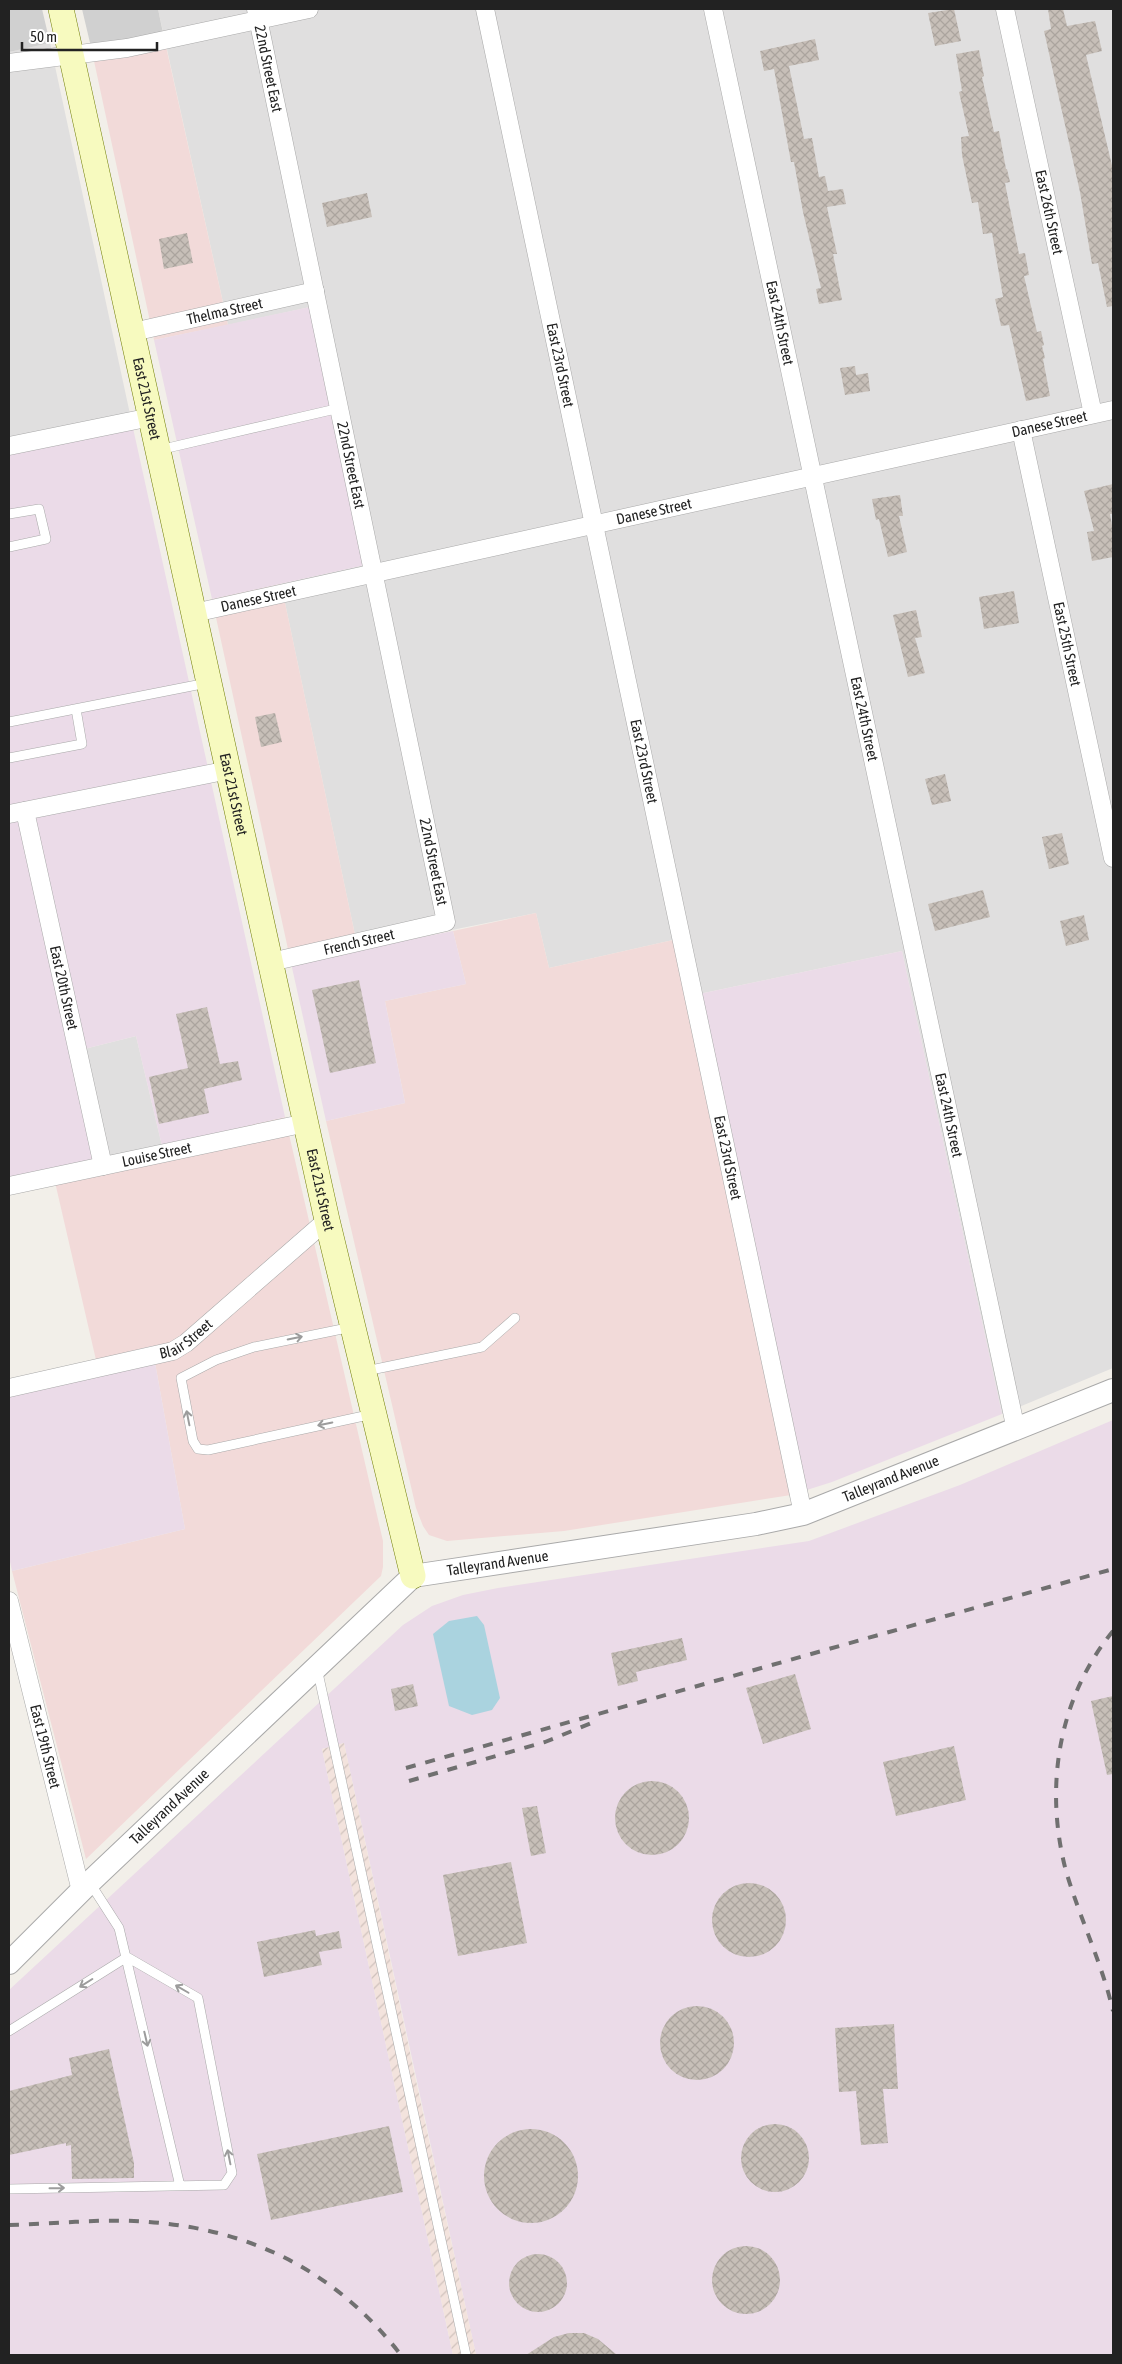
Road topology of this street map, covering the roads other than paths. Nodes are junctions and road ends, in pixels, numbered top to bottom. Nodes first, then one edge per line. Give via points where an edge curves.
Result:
1 (62, 9) edge
2 (309, 9) edge
3 (484, 9) edge
4 (713, 9) edge
5 (1004, 9) edge
6 (257, 14) edge
7 (71, 55) junction
8 (9, 62) edge
9 (315, 291) junction
10 (133, 332) junction
11 (340, 408) junction
12 (1113, 410) edge
13 (1093, 414) junction
14 (151, 417) junction
15 (1021, 430) junction
16 (9, 446) edge
17 (158, 450) junction
18 (813, 478) junction
19 (9, 514) edge
20 (593, 525) junction
21 (9, 547) edge
22 (374, 573) junction
23 (194, 613) junction
24 (209, 682) junction
25 (76, 710) junction
26 (9, 722) edge
27 (9, 758) edge
28 (229, 770) junction
29 (17, 813) edge
30 (1113, 858) edge
31 (446, 922) joint
32 (271, 962) junction
33 (306, 1123) junction
34 (103, 1166) junction
35 (9, 1186) edge
36 (327, 1220) junction
37 (515, 1318) dead end
38 (352, 1327) junction
39 (363, 1372) junction
40 (9, 1388) edge
41 (1113, 1390) edge
42 (373, 1414) junction
43 (1016, 1430) junction
44 (803, 1514) junction
45 (413, 1576) junction
46 (9, 1601) edge
47 (317, 1668) junction
48 (86, 1887) junction
49 (127, 1957) junction
50 (9, 1963) edge
51 (9, 2031) edge
52 (180, 2186) junction
53 (9, 2189) edge
54 (466, 2355) edge

1 - 7 main road, East 21st Street
2 - 6 street
3 - 20 street, East 23rd Street
4 - 18 street, East 24th Street
5 - 13 street, East 26th Street
6 - 7 street via 127,48
6 - 9 street, 22nd Street East
7 - 8 street
7 - 10 main road, East 21st Street
9 - 10 street, Thelma Street
9 - 11 street, 22nd Street East
10 - 14 main road, East 21st Street
11 - 17 lane
11 - 22 street, 22nd Street East
12 - 13 street, Danese Street
13 - 15 street, Danese Street
14 - 16 street
14 - 17 main road, East 21st Street
15 - 18 street, Danese Street
15 - 30 street, East 25th Street
17 - 23 main road, East 21st Street
18 - 20 street, Danese Street
18 - 43 street, East 24th Street
19 - 21 lane via 39,509 46,539
20 - 22 street, Danese Street
20 - 44 street, East 23rd Street
22 - 23 street, Danese Street
22 - 31 street, 22nd Street East
23 - 24 main road, East 21st Street
24 - 25 lane
24 - 28 main road, East 21st Street
25 - 26 lane
25 - 27 lane via 82,744
28 - 29 street
28 - 32 main road, East 21st Street
29 - 34 street, East 20th Street
31 - 32 street, French Street
32 - 33 main road, East 21st Street
33 - 34 street, Louise Street
33 - 36 main road, East 21st Street
34 - 35 street, Louise Street
36 - 38 main road, East 21st Street
36 - 40 street, Blair Street via 173,1351
37 - 39 lane via 482,1347
38 - 39 main road, East 21st Street
42 -> 38 lane via 208,1450 198,1448 193,1442 180,1378 216,1360 254,1347
39 - 42 main road, East 21st Street
41 - 43 street, Talleyrand Avenue
42 - 45 main road, East 21st Street
43 - 44 street, Talleyrand Avenue
44 - 45 street, Talleyrand Avenue
45 - 47 street, Talleyrand Avenue
46 - 48 street, East 19th Street
47 - 48 street, Talleyrand Avenue
47 - 54 lane
48 - 49 lane via 119,1928
48 - 50 street, Talleyrand Avenue
49 -> 51 lane
49 -> 52 lane
52 -> 49 lane via 224,2185 232,2173 198,1998
53 -> 52 lane

